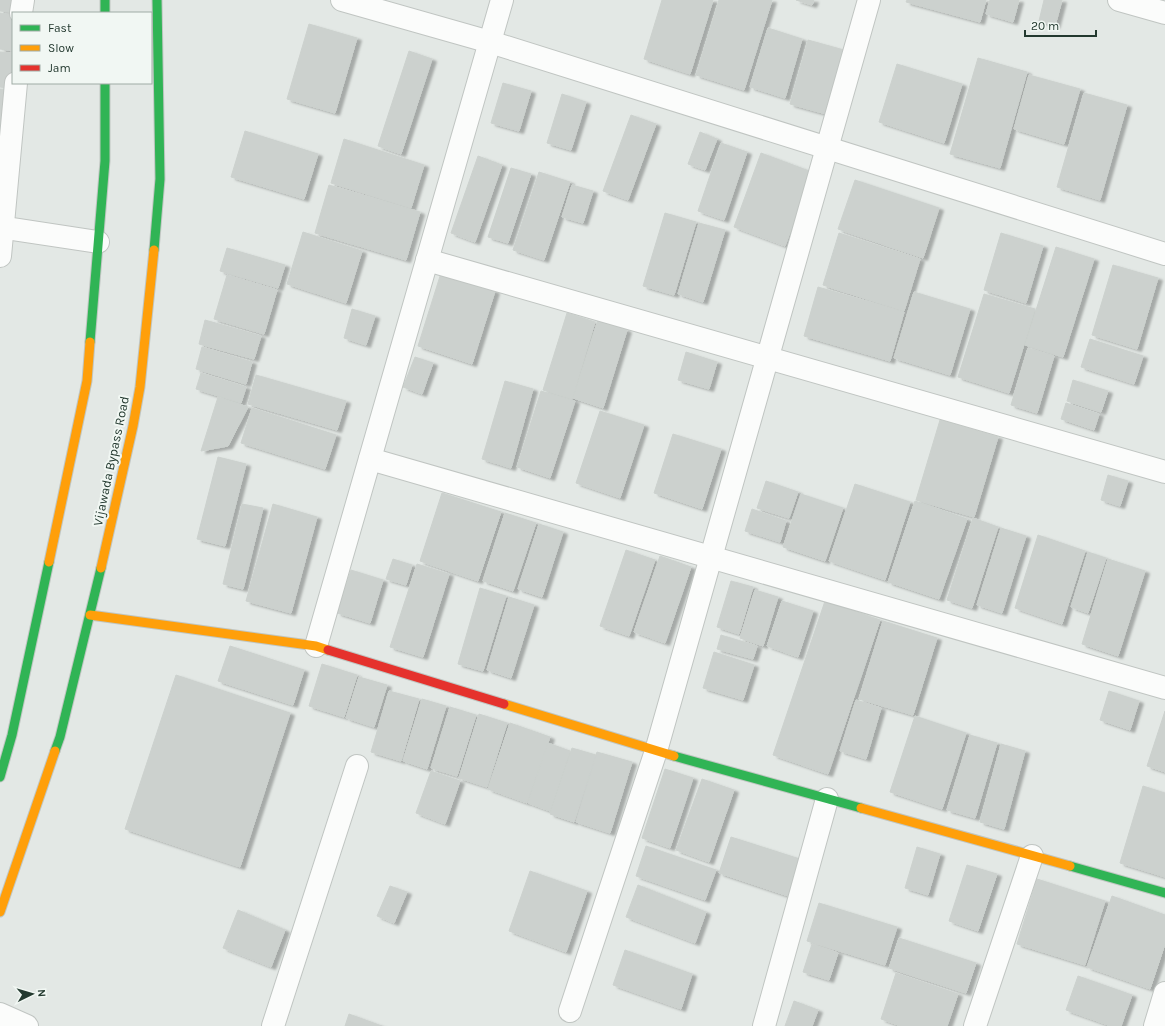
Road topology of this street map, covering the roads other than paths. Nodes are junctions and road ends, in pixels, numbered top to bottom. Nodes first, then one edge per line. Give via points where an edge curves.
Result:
1 (22, 0) edge
2 (105, 0) edge
3 (157, 0) edge
4 (342, 0) edge
5 (502, 0) edge
6 (869, 0) edge
7 (1119, 0) edge
8 (22, 12) edge
9 (105, 12) edge
10 (1165, 13) edge
11 (490, 42) junction
12 (16, 84) edge
13 (105, 84) edge
14 (827, 148) junction
15 (2, 228) edge
16 (98, 242) junction
17 (1165, 254) edge
18 (0, 256) edge
19 (427, 260) junction
20 (767, 358) junction
21 (370, 459) junction
22 (1165, 472) edge
23 (711, 557) junction
24 (90, 615) junction
25 (316, 646) junction
26 (1165, 688) edge
27 (6, 732) edge
28 (656, 751) junction
29 (357, 766) dead end
30 (0, 777) edge
31 (827, 799) junction
32 (1032, 856) junction
33 (1165, 893) edge
34 (0, 912) edge
35 (1165, 993) edge
36 (570, 1011) dead end
37 (0, 1014) edge
38 (27, 1026) edge
39 (273, 1026) edge
40 (764, 1026) edge
41 (975, 1026) edge
42 (1154, 1026) edge

1 - 8 street
2 - 9 main road
3 - 24 main road, Vijawada Bypass Road via 160,179 140,387
4 - 11 street
5 - 11 street
6 - 14 street
7 - 10 street
11 - 14 street
11 - 19 street
12 - 15 street
13 - 16 main road via 105,161
14 - 17 street
14 - 20 street
15 - 16 street
15 - 18 street
16 - 27 main road via 86,381
19 - 20 street
19 - 21 street
20 - 22 street
20 - 23 street
21 - 23 street
21 - 25 street
23 - 26 street
23 - 28 street
24 - 25 main road
24 - 34 main road, Vijawada Bypass Road via 60,736
25 - 28 main road
27 - 30 main road
28 - 31 main road
28 - 36 street
29 - 39 street
31 - 32 main road
31 - 40 street
32 - 33 main road
32 - 41 street
35 - 42 street
37 - 38 street

